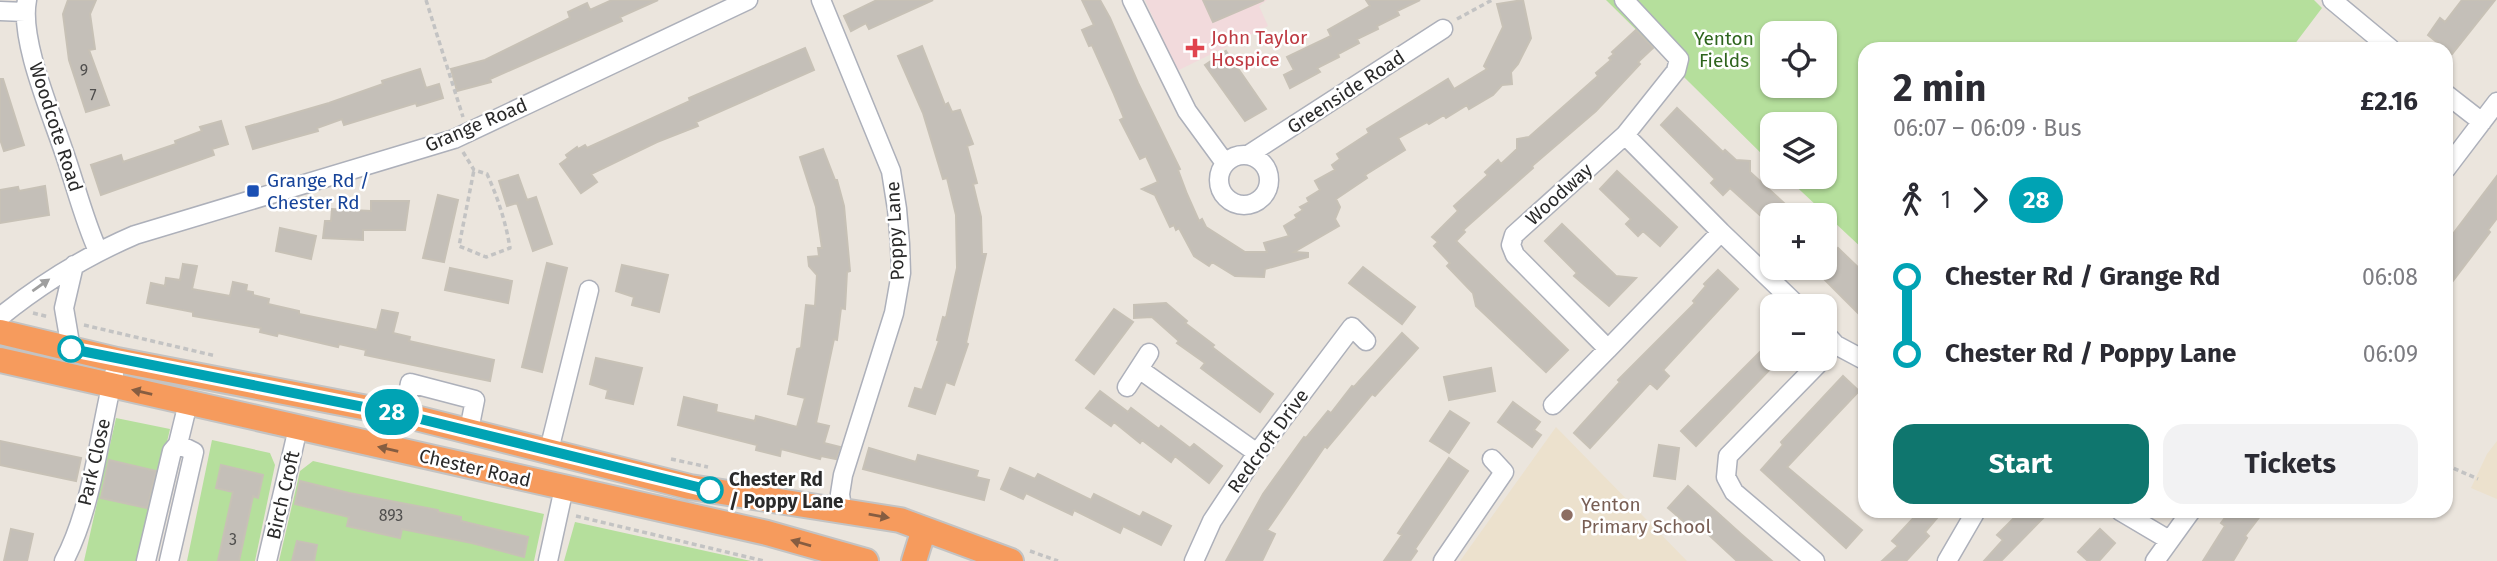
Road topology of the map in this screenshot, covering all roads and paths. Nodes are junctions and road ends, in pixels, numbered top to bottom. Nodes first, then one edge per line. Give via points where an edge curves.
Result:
1 (425, 0) edge
2 (748, 0) edge
3 (821, 0) edge
4 (1132, 0) edge
5 (1492, 0) edge
6 (1624, 0) edge
7 (2332, 0) edge
8 (26, 6) edge
9 (0, 11) edge
10 (1443, 29) joint
11 (2383, 42) edge
12 (2453, 99) edge
13 (2497, 102) edge
14 (2482, 122) junction
15 (461, 135) junction
16 (1625, 135) junction
17 (1248, 155) junction
18 (2453, 160) edge
19 (1225, 163) junction
20 (474, 170) junction
21 (1721, 232) junction
22 (99, 251) junction
23 (74, 265) junction
24 (589, 290) dead end
25 (1787, 294) edge
26 (0, 317) edge
27 (0, 332) edge
28 (1366, 341) dead end
29 (71, 349) junction
30 (1608, 349) junction
31 (1837, 351) edge
32 (1149, 353) dead end
33 (1858, 358) edge
34 (0, 360) edge
35 (117, 360) junction
36 (1139, 369) junction
37 (1806, 371) edge
38 (111, 385) junction
39 (1127, 387) dead end
40 (188, 403) junction
41 (1553, 405) dead end
42 (298, 428) junction
43 (178, 444) junction
44 (549, 450) junction
45 (1257, 453) junction
46 (1492, 458) dead end
47 (2453, 468) edge
48 (2478, 479) dead end
49 (562, 497) junction
50 (751, 497) junction
51 (842, 509) junction
52 (1972, 518) edge
53 (2131, 518) edge
54 (2185, 518) edge
55 (743, 528) junction
56 (924, 529) junction
57 (2169, 541) junction
58 (64, 561) edge
59 (146, 561) edge
60 (169, 561) edge
61 (267, 561) edge
62 (548, 561) edge
63 (764, 561) edge
64 (866, 561) edge
65 (914, 561) edge
66 (1011, 561) edge
67 (1194, 561) edge
68 (1443, 561) edge
69 (1815, 561) edge
70 (1947, 561) edge
71 (2155, 561) edge

1 - 15 path
2 - 15 street, Grange Road
3 - 51 street, Poppy Lane via 891,171 900,244 894,313 843,475
4 - 19 street via 1187,111
5 - 10 path
6 - 16 street, Woodway via 1679,59 1676,71
7 - 11 street
8 - 9 street
8 - 22 street, Woodcote Road via 37,72
10 - 17 street, Greenside Road
12 - 14 street
13 - 14 street
14 - 18 street
15 - 20 path
15 - 22 street, Grange Road via 135,235
16 - 21 street
16 - 30 street, Woodway via 1514,235 1511,245 1515,255
17 - 19 street, Greenside Road
17 - 19 street via 1264,164 1269,181 1260,200 1247,206 1225,197 1219,185
20 - 20 path via 487,174 510,248 486,257 459,246
21 - 25 street
21 - 30 street
22 - 23 street, Grange Road
26 -> 23 street, Grange Road
23 - 29 street via 64,308
24 - 44 street
27 - 29 highway, Chester Road
28 - 45 street, Redcroft Drive via 1346,321
29 - 35 highway, Chester Road
30 - 41 street
31 - 33 street
32 - 36 street
34 - 38 highway, Chester Road
35 - 38 street, Park Close
35 - 44 highway, Chester Road via 404,415
36 - 39 street
36 - 45 street
37 - 69 street via 1728,456 1726,477 1734,492
40 -> 38 highway, Chester Road
38 - 58 street, Park Close via 83,508
40 - 42 highway, Chester Road
40 - 43 street
49 -> 42 highway, Chester Road
42 - 61 street, Birch Croft
43 - 59 street via 172,451
43 - 60 street via 194,452
44 - 50 highway, Chester Road via 690,487
45 - 67 street, Redcroft Drive via 1212,521
46 - 68 street via 1504,472
47 - 48 path
49 - 55 highway, Chester Road
49 - 62 street
49 - 63 path via 571,514 586,519
50 - 51 highway, Chester Road
50 - 55 highway
51 -> 56 highway, Chester Road
52 - 70 street
53 - 57 street
54 - 57 street
64 -> 55 highway, Chester Road
56 - 65 highway
56 - 66 highway, Chester Road
57 - 71 street

